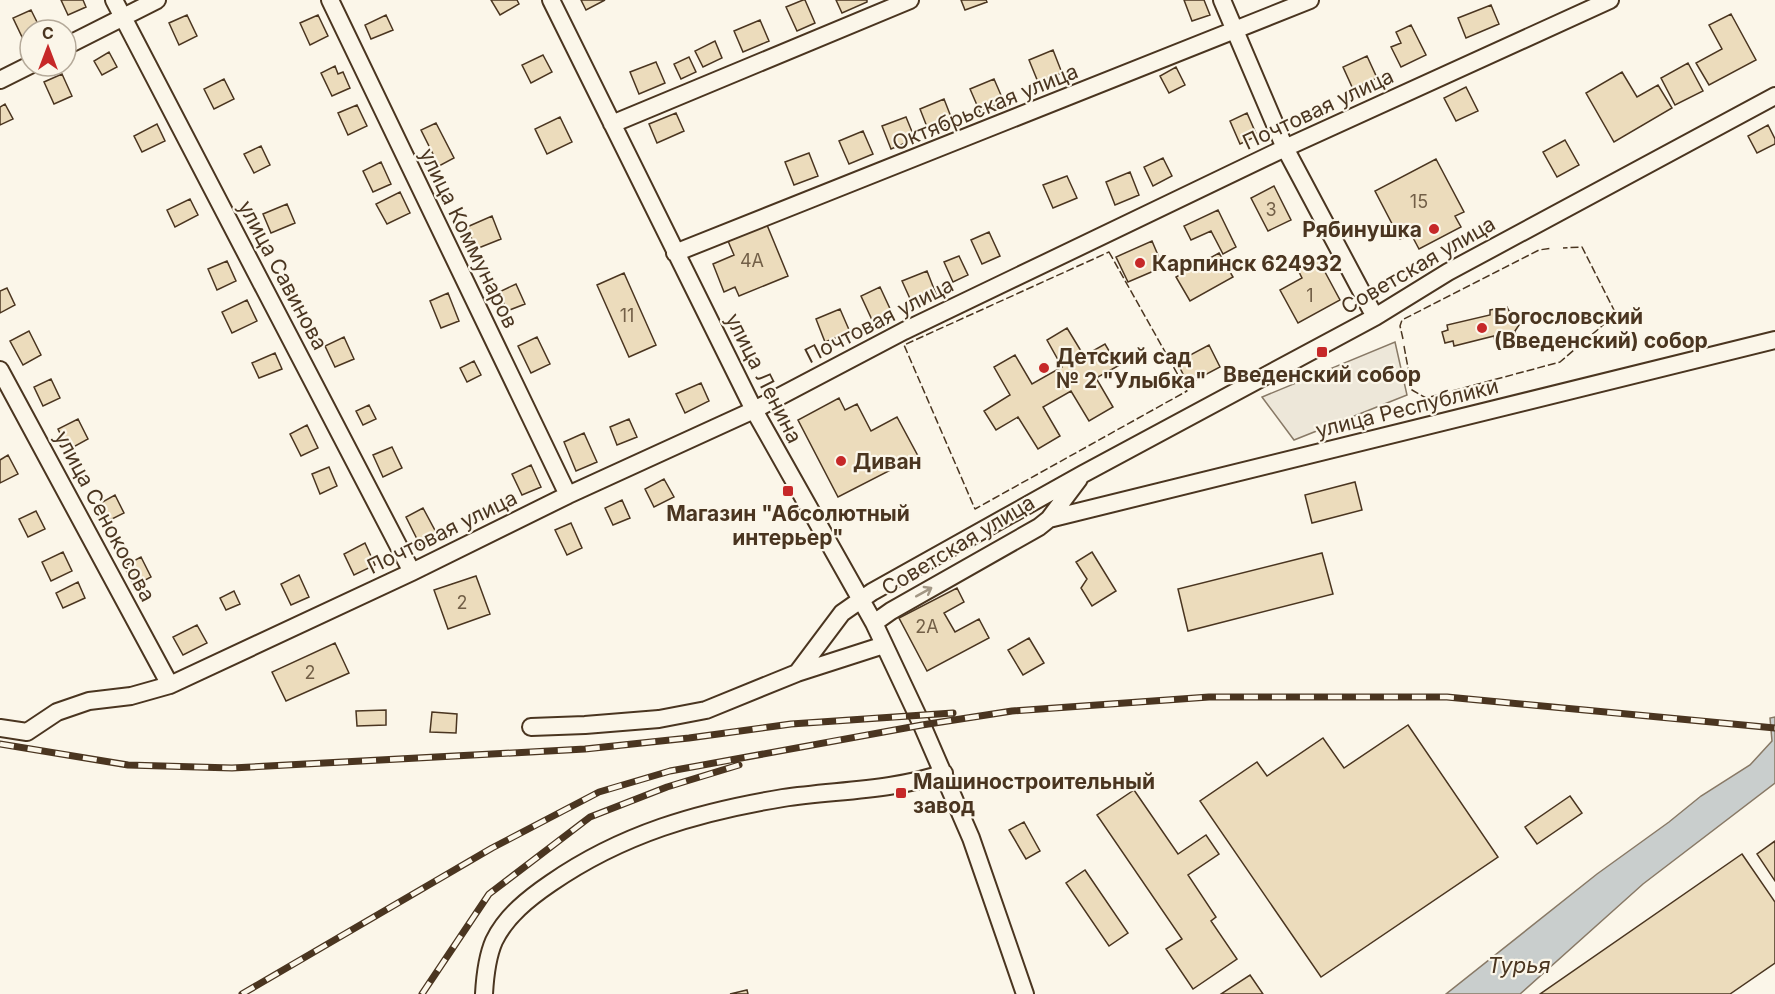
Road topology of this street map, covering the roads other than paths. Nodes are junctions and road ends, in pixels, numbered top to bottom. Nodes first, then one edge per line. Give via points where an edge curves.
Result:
1 (114, 0) edge
2 (157, 0) edge
3 (330, 0) edge
4 (551, 0) edge
5 (910, 0) edge
6 (1222, 0) edge
7 (1310, 0) edge
8 (1610, 0) edge
9 (123, 17) junction
10 (1236, 31) junction
11 (78, 40) edge
12 (18, 71) edge
13 (0, 80) edge
14 (1775, 96) edge
15 (612, 124) junction
16 (1285, 147) junction
17 (675, 254) junction
18 (1375, 317) junction
19 (1775, 340) edge
20 (0, 370) edge
21 (754, 410) junction
22 (1083, 474) junction
23 (568, 495) junction
24 (1049, 519) junction
25 (412, 572) junction
26 (861, 598) junction
27 (874, 623) junction
28 (884, 645) junction
29 (797, 673) junction
30 (170, 685) junction
31 (531, 727) dead end
32 (0, 728) edge
33 (944, 773) junction
34 (484, 994) edge
35 (1025, 994) edge

1 - 9 street, улица Савинова
2 - 9 street
3 - 23 street, улица Коммунаров
4 - 15 street, улица Ленина
5 - 15 street
6 - 10 street
7 - 10 street, Октябрьская улица
8 - 16 street, Почтовая улица
9 - 11 street
9 - 25 street, улица Савинова
10 - 16 street
10 - 17 street, Октябрьская улица
12 - 13 street
14 - 18 street, Советская улица via 1448,272
15 - 17 street, улица Ленина
16 - 18 street
16 - 21 street, Почтовая улица via 904,331
17 - 21 street, улица Ленина
18 - 22 street, Советская улица
19 - 24 street, улица Республики
20 - 30 street, улица Сенокосова
21 - 23 street, Почтовая улица
21 - 26 street, улица Ленина
22 - 24 street, Советская улица
22 - 26 street, Советская улица
23 - 25 street, Почтовая улица
27 -> 24 street, Советская улица
25 - 30 street, Почтовая улица
26 - 27 street, улица Ленина
26 - 29 street, Советская улица via 842,613
27 - 28 street, улица Ленина
28 - 29 street
28 - 33 street, улица Ленина
29 - 31 street via 706,710 659,718
30 - 32 street, Почтовая улица via 131,696 89,701 57,712 27,732
33 - 34 street via 900,786 784,798 638,834 581,862 514,912 495,940 486,969
33 - 35 street, улица Ленина

